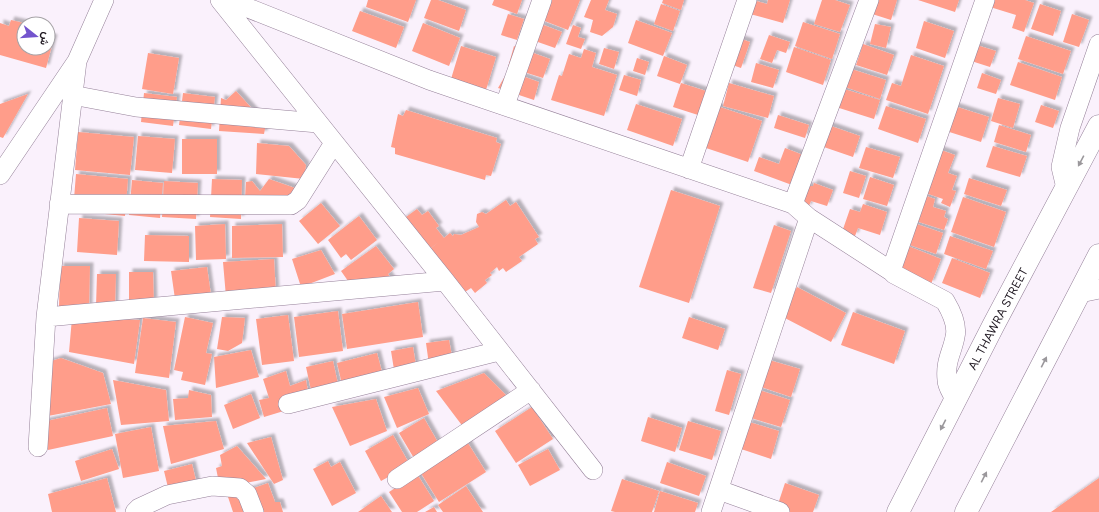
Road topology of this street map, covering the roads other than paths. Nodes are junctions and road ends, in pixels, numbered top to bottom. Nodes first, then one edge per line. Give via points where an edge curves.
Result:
1 (104, 0) edge
2 (220, 0) edge
3 (228, 0) edge
4 (542, 0) edge
5 (747, 0) edge
6 (869, 0) edge
7 (985, 0) edge
8 (1099, 44) edge
9 (77, 61) junction
10 (72, 95) junction
11 (505, 106) junction
12 (318, 123) junction
13 (1099, 126) edge
14 (334, 143) junction
15 (689, 169) junction
16 (0, 175) edge
17 (1066, 188) junction
18 (59, 204) junction
19 (793, 204) junction
20 (809, 218) junction
21 (1099, 255) edge
22 (891, 271) junction
23 (445, 281) junction
24 (1089, 291) edge
25 (46, 317) junction
26 (499, 351) junction
27 (531, 390) junction
28 (955, 400) junction
29 (288, 404) dead end
30 (38, 447) dead end
31 (593, 470) dead end
32 (397, 479) dead end
33 (719, 490) junction
34 (135, 512) edge
35 (254, 512) edge
36 (711, 512) edge
37 (780, 512) edge
38 (898, 512) edge
39 (966, 512) edge

1 - 9 street
2 - 12 street
3 - 11 street via 429,80
4 - 11 street
5 - 15 street
6 - 19 street
7 - 22 street
8 - 17 street via 1070,128 1061,167
9 - 10 street
9 - 16 street
10 - 12 street via 136,107
10 - 18 street
11 - 15 street
12 - 14 street
13 -> 17 main road, AL THAWRA STREET
14 - 18 street via 298,200 291,206
14 - 23 street
15 - 19 street
17 - 28 main road, AL THAWRA STREET
18 - 25 street
19 - 20 street
20 - 22 street
20 - 33 street
21 - 24 main road
22 - 28 street via 946,301 950,309 956,336 947,363 947,382
23 - 25 street
23 - 26 street
39 -> 24 main road
25 - 30 street
26 - 27 street
26 - 29 street
27 - 31 street
27 - 32 street
28 -> 38 main road, AL THAWRA STREET
33 - 36 street
33 - 37 street
34 - 35 street via 167,495 212,486 240,488 247,494

